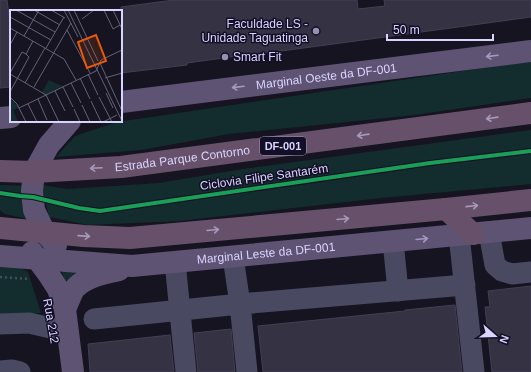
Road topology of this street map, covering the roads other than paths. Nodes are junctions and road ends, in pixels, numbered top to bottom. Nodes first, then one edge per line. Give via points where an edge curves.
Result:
1 (531, 51) edge
2 (122, 102) edge
3 (531, 113) edge
4 (10, 117) edge
5 (0, 118) edge
6 (69, 122) edge
7 (0, 171) edge
8 (34, 172) junction
9 (531, 200) edge
10 (446, 209) junction
11 (531, 228) edge
12 (1, 231) edge
13 (45, 233) junction
14 (474, 234) junction
15 (393, 241) junction
16 (233, 256) junction
17 (19, 257) edge
18 (74, 262) junction
19 (175, 262) junction
20 (132, 266) junction
21 (531, 272) edge
22 (465, 285) junction
23 (398, 291) junction
24 (240, 304) junction
25 (65, 309) junction
26 (180, 311) junction
27 (94, 319) dead end
28 (0, 324) edge
29 (54, 329) junction
30 (0, 371) edge
31 (20, 372) edge
32 (59, 372) edge
33 (73, 372) edge
34 (186, 372) edge
35 (247, 372) edge
36 (474, 372) edge

1 -> 2 main road, Marginal Oeste da DF-001
3 -> 8 highway, Estrada Parque Contorno / DF-001 via 121,167
4 - 5 main road
6 - 8 main road via 49,145
7 - 8 highway, Estrada Parque Contorno / DF-001
8 - 13 main road via 34,210
10 -> 9 highway
13 -> 10 highway via 130,238
10 - 14 highway
11 - 14 main road, Marginal Leste da DF-001
12 - 13 highway
12 - 17 main road, Rua 212 via 18,238 29,247
13 - 18 main road
15 -> 14 main road, Marginal Leste da DF-001
14 - 21 lane via 502,271 512,274
14 - 22 lane
15 - 16 main road, Marginal Leste da DF-001
15 - 23 lane
16 - 19 main road, Marginal Leste da DF-001
16 - 24 lane
17 - 18 main road, Marginal Leste da DF-001
17 - 25 main road, Rua 212 via 50,274
17 - 29 main road, Rua 212 via 36,273 43,286
18 - 20 main road, Marginal Leste da DF-001
19 - 20 main road, Marginal Leste da DF-001
19 - 26 lane
20 - 25 main road via 94,276 86,281 74,291
22 - 23 lane
22 - 36 lane
23 - 24 lane
24 - 26 lane
24 - 35 lane
25 - 33 main road, Rua 212
26 - 27 lane
26 - 34 lane
28 - 29 lane via 29,323
29 - 32 main road, Rua 212
30 - 31 lane

